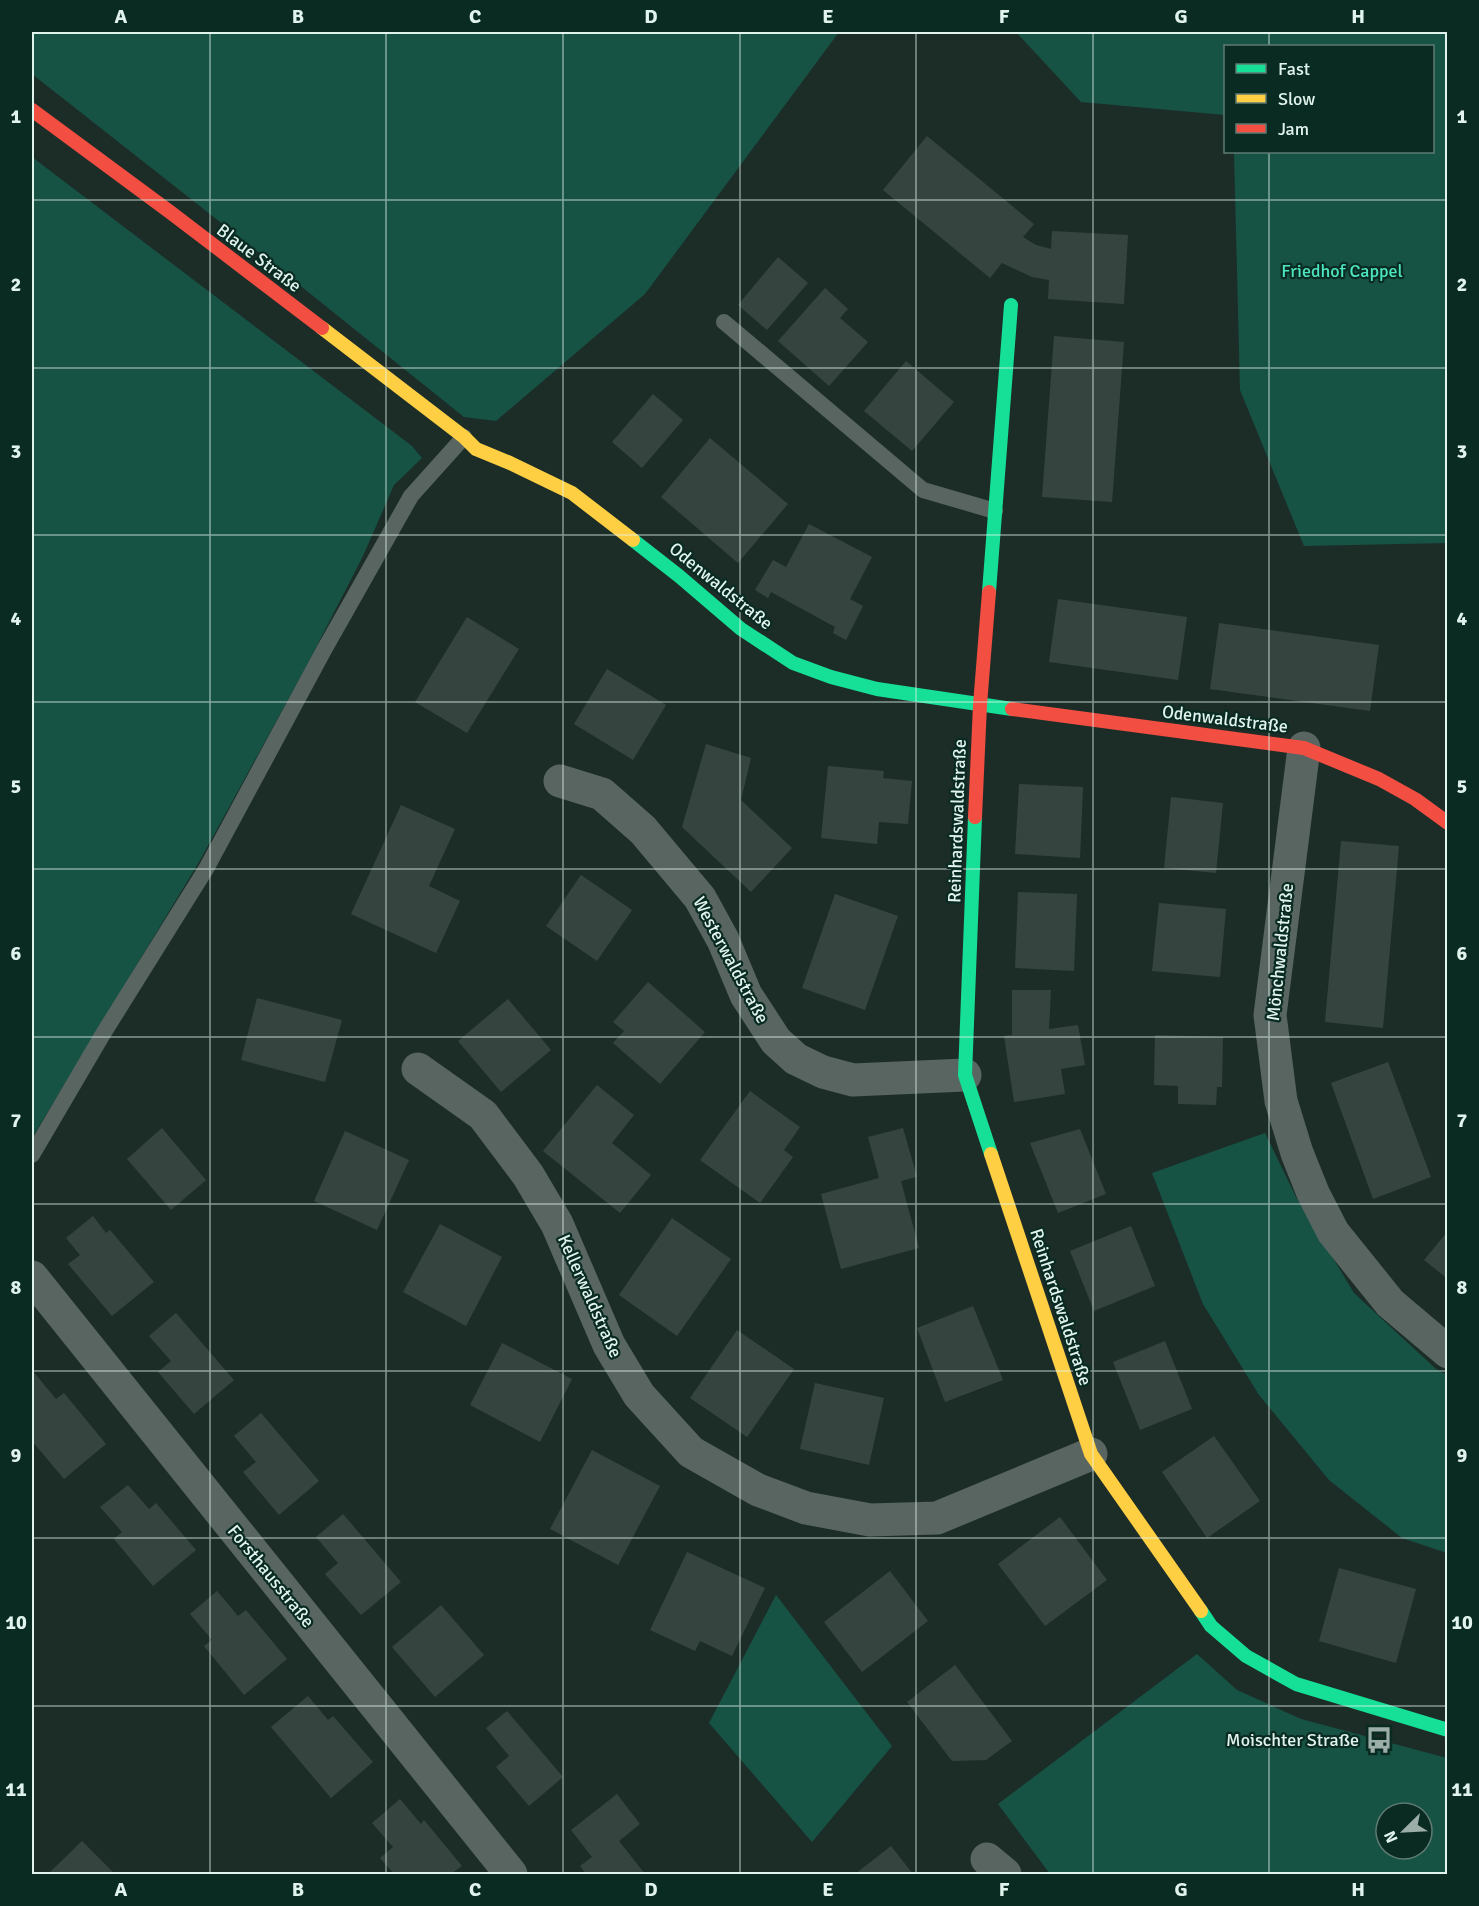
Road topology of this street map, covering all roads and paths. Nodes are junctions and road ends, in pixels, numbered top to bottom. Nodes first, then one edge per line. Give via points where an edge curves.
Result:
1 (32, 110) edge
2 (1011, 305) dead end
3 (724, 322) dead end
4 (464, 437) junction
5 (995, 511) junction
6 (980, 705) junction
7 (1304, 748) junction
8 (560, 782) dead end
9 (1445, 815) edge
10 (418, 1069) dead end
11 (965, 1075) junction
12 (32, 1155) edge
13 (32, 1276) edge
14 (1448, 1352) edge
15 (1091, 1454) junction
16 (1448, 1730) edge
17 (511, 1875) edge

1 - 4 street, Blaue Straße
2 - 5 street
3 - 5 lane via 923,490
4 - 6 street, Odenwaldstraße via 476,449 572,493 680,576 741,629 793,663 877,689
4 - 12 lane via 411,496 206,869
5 - 6 street
6 - 7 street, Odenwaldstraße
6 - 11 street, Reinhardswaldstraße
7 - 9 street, Odenwaldstraße via 1384,781
7 - 14 street, Mönchwaldstraße via 1270,1015 1281,1101 1313,1194 1333,1232 1390,1302
8 - 11 street, Westerwaldstraße via 602,794 643,830 700,898 746,995 776,1041 796,1059 823,1072 854,1080
10 - 15 street, Kellerwaldstraße via 483,1114 528,1175 557,1224 609,1346 639,1395 701,1458 758,1490 797,1505 870,1520 937,1518
11 - 15 street, Reinhardswaldstraße
13 - 17 street, Forsthausstraße
15 - 16 street, Reinhardswaldstraße via 1211,1626 1246,1656 1296,1684

